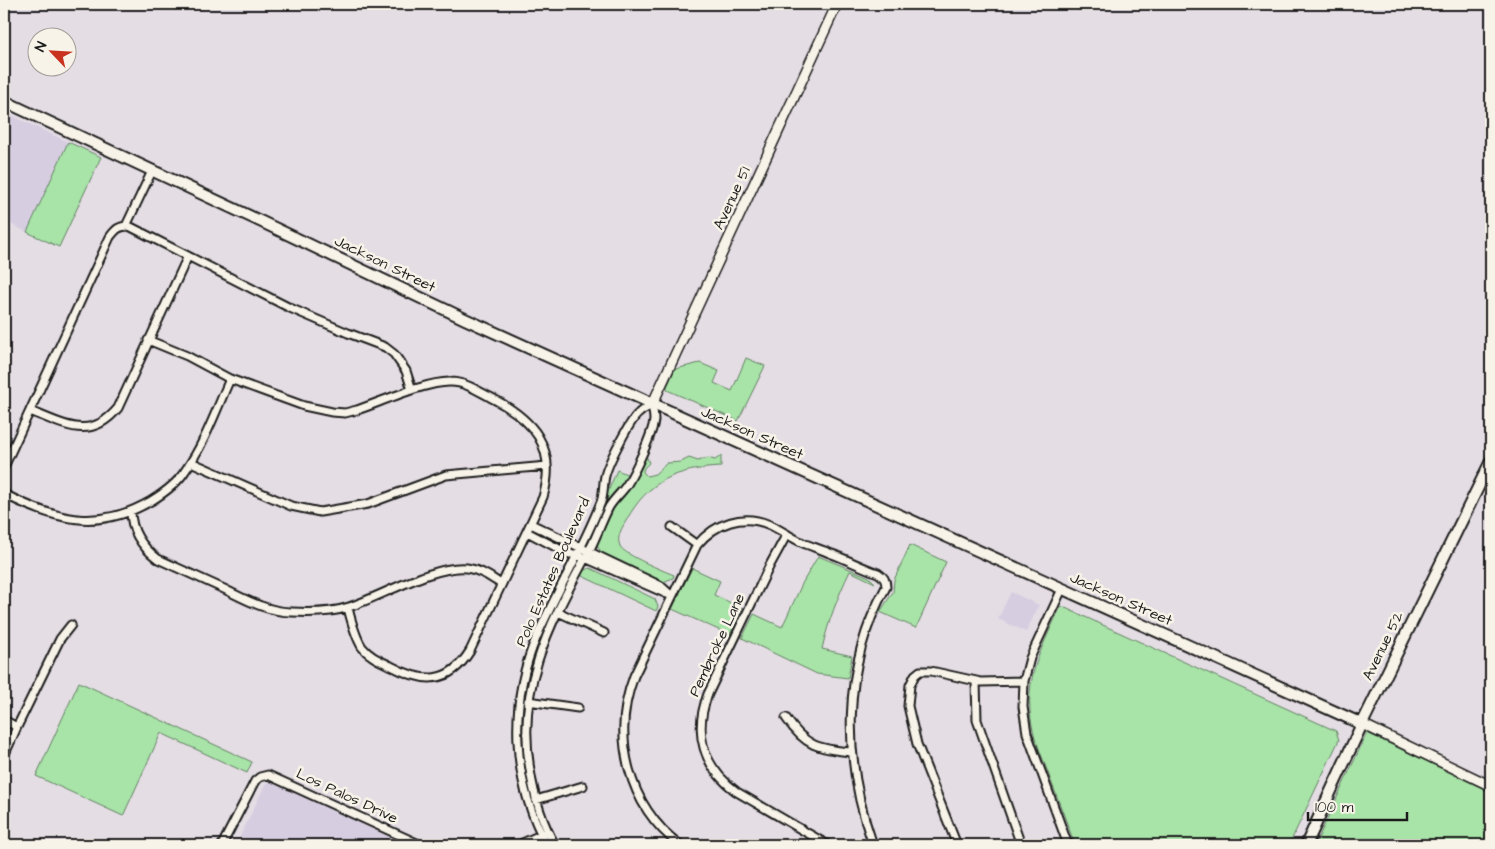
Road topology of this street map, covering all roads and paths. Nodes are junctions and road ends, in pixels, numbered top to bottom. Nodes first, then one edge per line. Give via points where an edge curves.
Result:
1 (837, 4) edge
2 (4, 101) edge
3 (152, 171) junction
4 (126, 226) junction
5 (188, 256) junction
6 (148, 340) junction
7 (230, 378) junction
8 (412, 390) junction
9 (652, 405) junction
10 (30, 411) junction
11 (1491, 461) edge
12 (191, 462) junction
13 (547, 466) junction
14 (4, 467) edge
15 (4, 494) edge
16 (131, 511) junction
17 (531, 524) junction
18 (672, 527) dead end
19 (527, 532) junction
20 (787, 534) junction
21 (697, 545) junction
22 (578, 551) junction
23 (586, 554) junction
24 (501, 584) junction
25 (1062, 589) junction
26 (672, 596) junction
27 (348, 608) junction
28 (558, 612) junction
29 (71, 625) dead end
30 (604, 633) dead end
31 (1024, 680) junction
32 (976, 681) junction
33 (528, 701) junction
34 (578, 708) dead end
35 (786, 718) dead end
36 (4, 720) edge
37 (1362, 724) junction
38 (17, 727) junction
39 (851, 752) junction
40 (4, 756) edge
41 (584, 786) dead end
42 (1491, 786) edge
43 (536, 800) junction
44 (544, 833) junction
45 (222, 845) edge
46 (421, 845) edge
47 (518, 845) edge
48 (547, 845) edge
49 (555, 845) edge
50 (680, 845) edge
51 (828, 845) edge
52 (874, 845) edge
53 (957, 845) edge
54 (1022, 845) edge
55 (1068, 845) edge
56 (1306, 845) edge

1 - 9 street, Avenue 51
2 - 3 main road, Jackson Street
3 - 4 street
3 - 9 main road, Jackson Street
4 - 5 street
4 - 10 street via 116,228 110,236
5 - 6 street
5 - 8 street via 290,308 386,347 406,371
6 - 7 street
6 - 10 street via 118,408 109,419 84,428 71,427
7 - 8 street via 304,406 344,413
7 - 12 street
8 - 13 street via 438,382 453,382 468,385 498,401 532,427 542,441
9 - 22 street, Polo Estates Boulevard via 638,414 621,440 605,474 602,500
9 - 23 street, Polo Estates Boulevard via 654,421 644,450 627,484 609,507
9 - 25 main road, Jackson Street
10 - 14 street
11 - 37 main road, Avenue 52
12 - 13 street via 291,506 320,512 368,504 446,476
12 - 16 street via 174,484
13 - 17 street via 543,497
15 - 16 street via 50,515 74,519 104,519
16 - 27 street via 131,522 138,538 158,559 258,605 292,612
17 - 19 street
17 - 22 street
18 - 21 street
19 - 22 street via 569,554
19 - 24 street
20 - 21 street via 768,524 740,520 717,527
20 - 39 street via 884,579 886,587 871,616 856,668
20 - 51 street, Pembroke Lane via 703,707 701,734 708,760 725,783
21 - 26 street
22 - 23 street
22 - 44 street, Polo Estates Boulevard via 534,643 520,696 520,762 527,799
23 - 26 street via 662,586
23 - 28 street, Polo Estates Boulevard
24 - 27 street via 484,573 456,568
24 - 27 street via 464,660 450,674 438,678 418,678 369,655 358,639
25 - 31 street via 1035,647
25 - 37 main road, Jackson Street
26 - 50 street via 628,693 624,712 624,746 632,780 646,808
28 - 30 street
28 - 33 street, Polo Estates Boulevard via 538,660
29 - 38 street via 60,639
31 - 32 street
31 - 55 street via 1023,707 1027,733
32 - 53 street via 920,671 910,685 908,706 918,744
32 - 54 street via 976,720
33 - 34 street
33 - 43 street, Polo Estates Boulevard via 527,746
35 - 39 street via 794,730 814,746
36 - 38 street
37 - 42 street, Jackson Street
37 - 56 main road, Avenue 52
38 - 40 street
39 - 52 street via 858,794
41 - 43 street
43 - 44 street, Polo Estates Boulevard
44 - 47 street
44 - 48 street, Polo Estates Boulevard
44 - 49 street, Polo Estates Boulevard
45 - 46 street, Los Palos Drive via 254,781 268,775

